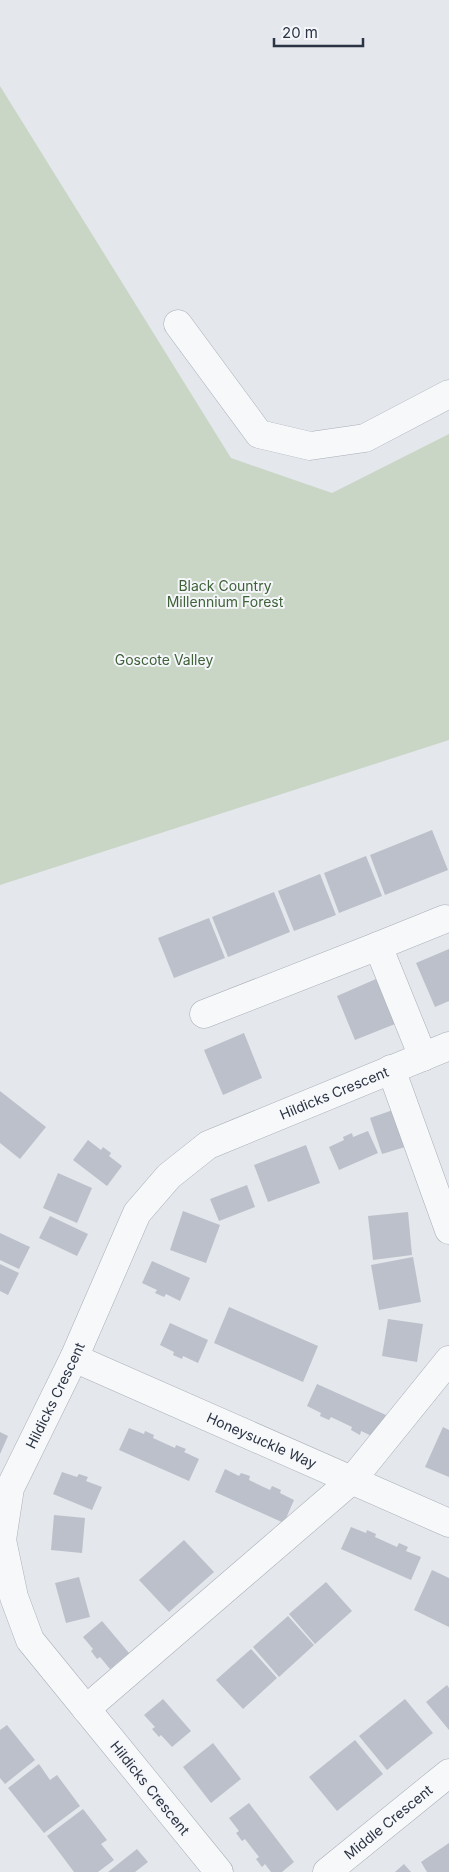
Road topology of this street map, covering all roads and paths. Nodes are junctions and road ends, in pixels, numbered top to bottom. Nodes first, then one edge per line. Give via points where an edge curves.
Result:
1 (178, 324) dead end
2 (449, 394) edge
3 (445, 919) dead end
4 (378, 946) junction
5 (204, 1014) dead end
6 (449, 1046) edge
7 (423, 1056) junction
8 (391, 1069) junction
9 (449, 1230) edge
10 (74, 1358) junction
11 (449, 1360) edge
12 (352, 1480) junction
13 (449, 1524) edge
14 (86, 1709) junction
15 (449, 1773) edge
16 (219, 1872) edge
17 (327, 1872) edge

1 - 2 street via 259,434 310,446 365,438
3 - 4 street
4 - 5 street
4 - 7 street
6 - 7 street, Hildicks Crescent
7 - 8 street, Hildicks Crescent
8 - 9 street
8 - 10 street, Hildicks Crescent via 208,1145 169,1176 137,1213
10 - 12 street, Honeysuckle Way
10 - 14 street, Hildicks Crescent via 10,1488 2,1540 14,1597 30,1640
11 - 12 street
12 - 13 street, Honeysuckle Way
12 - 14 street
14 - 16 street, Hildicks Crescent
15 - 17 street, Middle Crescent

